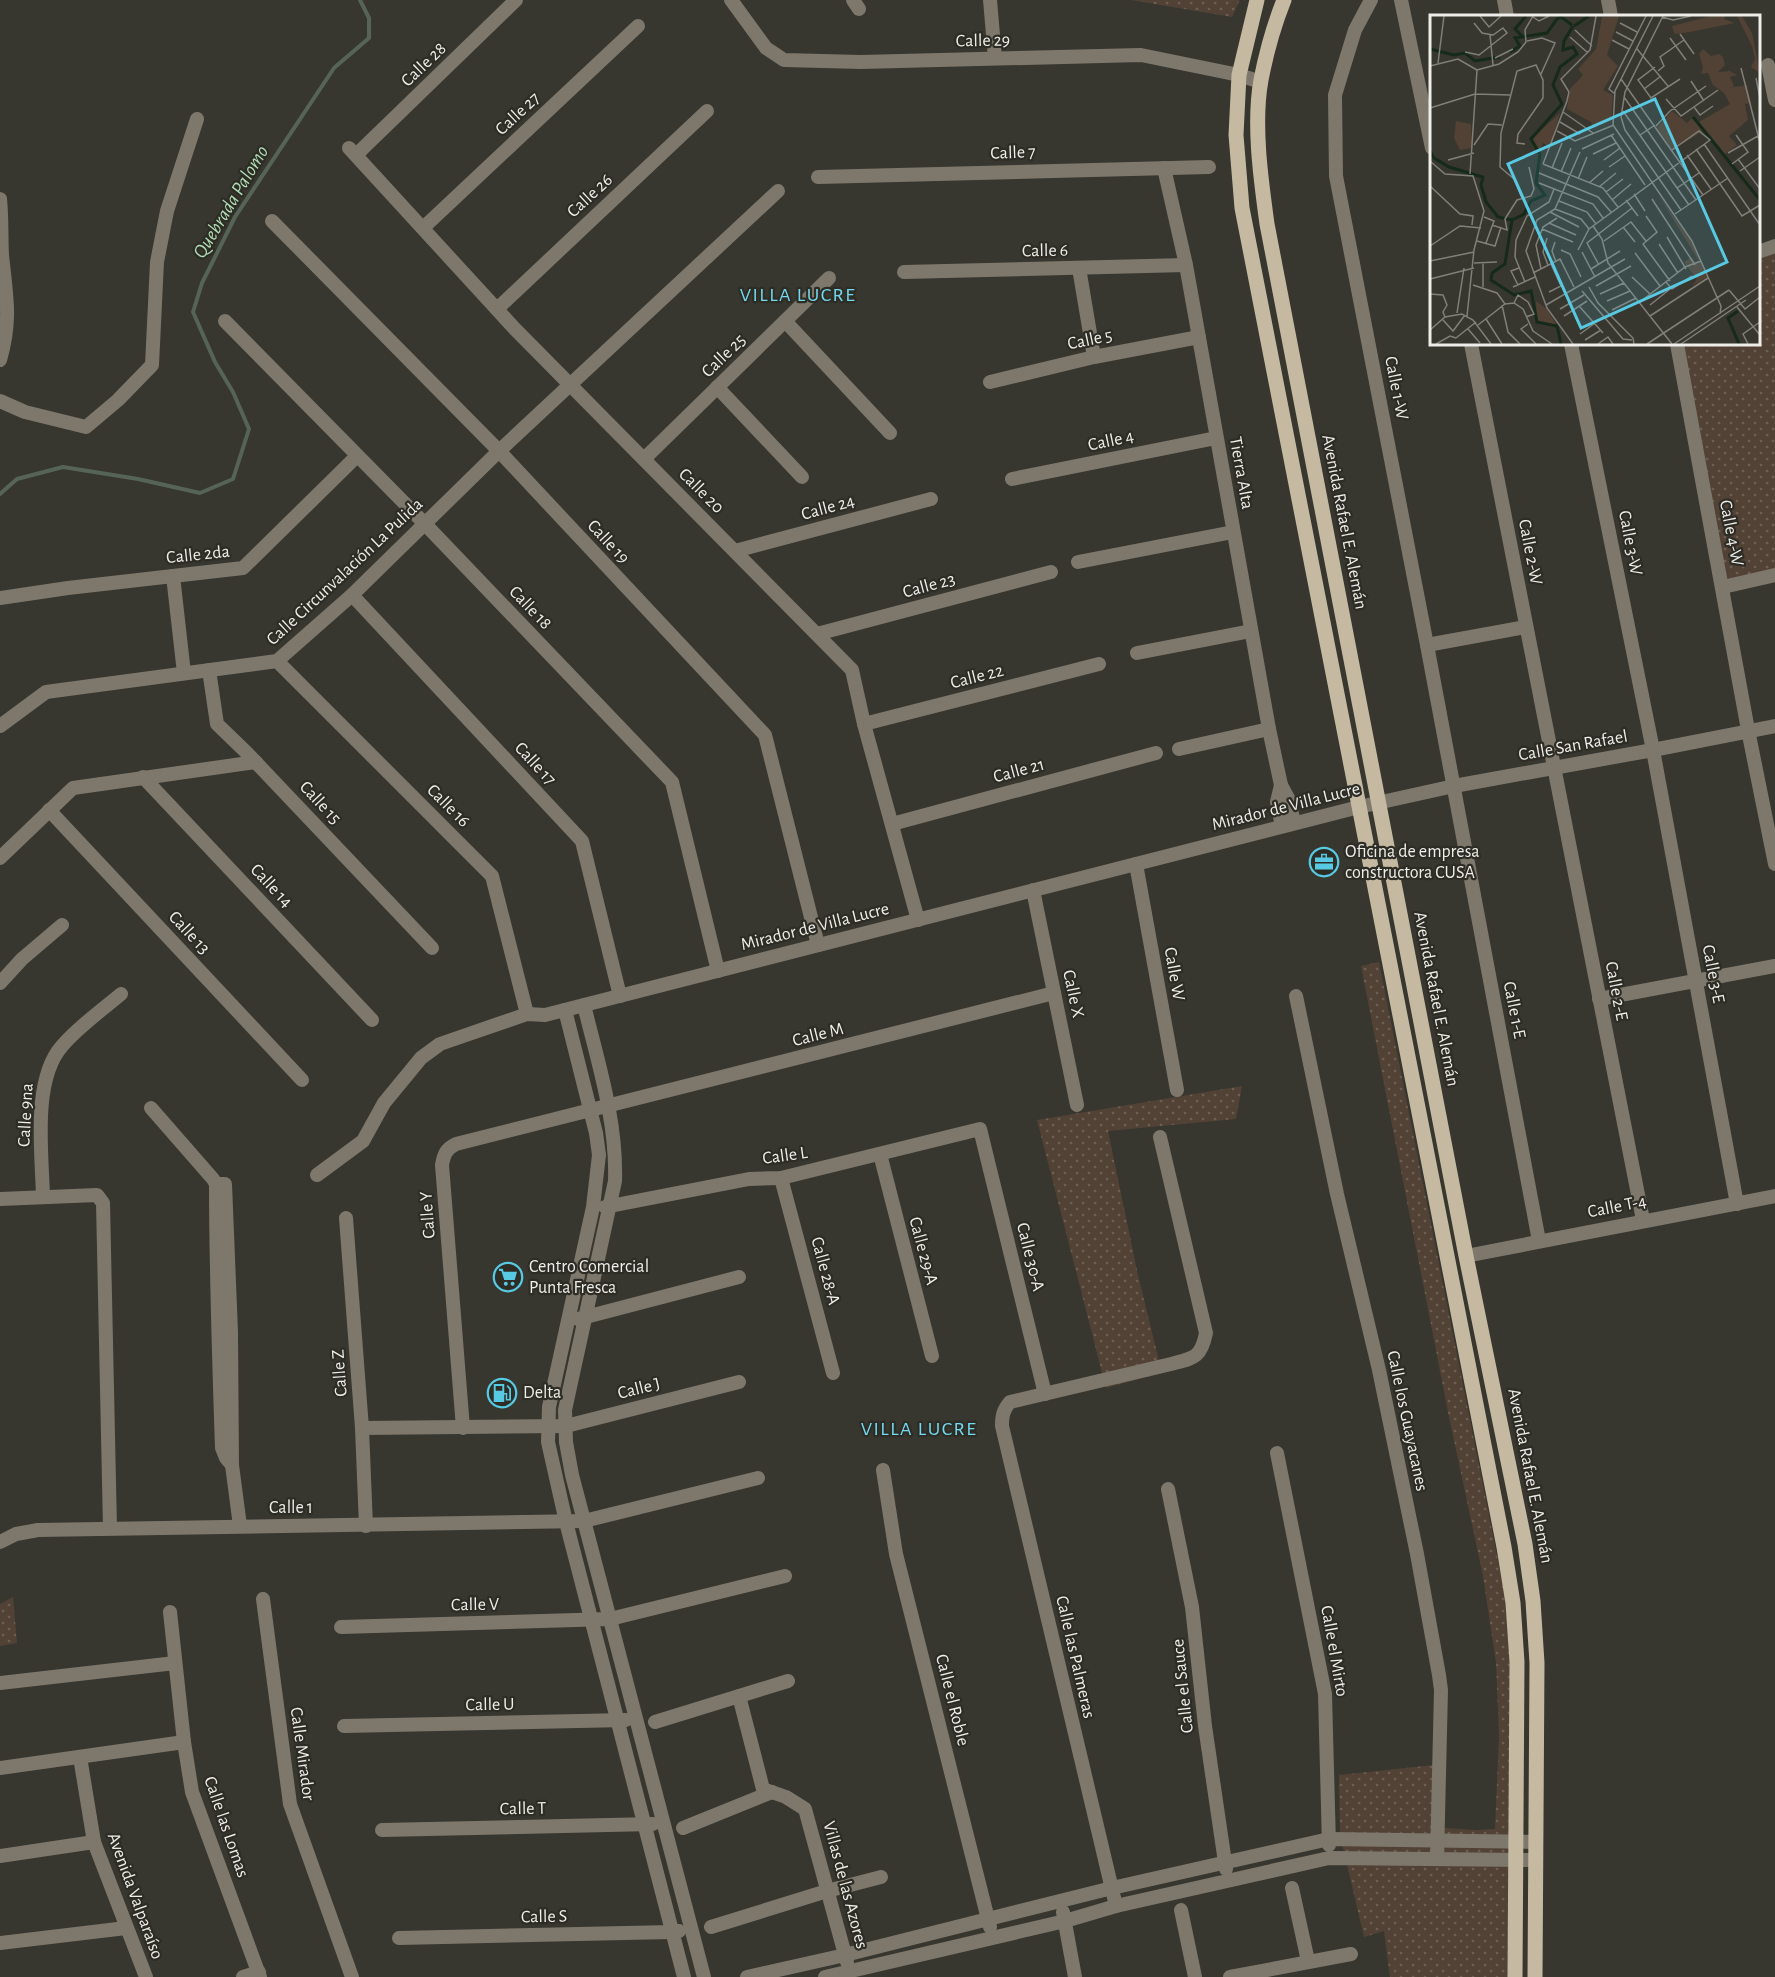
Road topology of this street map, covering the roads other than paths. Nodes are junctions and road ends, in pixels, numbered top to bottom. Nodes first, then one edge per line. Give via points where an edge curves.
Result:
1 (731, 0) edge
2 (990, 0) edge
3 (1257, 0) edge
4 (1284, 0) edge
5 (1371, 0) edge
6 (1401, 0) edge
7 (1504, 0) edge
8 (1608, 0) edge
9 (506, 3) edge
10 (1507, 15) edge
11 (1611, 15) edge
12 (638, 26) dead end
13 (995, 58) junction
14 (1768, 65) dead end
15 (1239, 75) junction
16 (1260, 82) junction
17 (1775, 100) edge
18 (707, 111) dead end
19 (197, 119) dead end
20 (1430, 143) edge
21 (353, 152) joint
22 (1209, 167) dead end
23 (1164, 168) junction
24 (818, 177) dead end
25 (778, 191) dead end
26 (0, 199) edge
27 (272, 220) dead end
28 (423, 228) junction
29 (1775, 246) edge
30 (1760, 251) edge
31 (1186, 266) junction
32 (1079, 268) junction
33 (904, 272) dead end
34 (829, 278) dead end
35 (497, 309) junction
36 (225, 321) dead end
37 (784, 321) junction
38 (1199, 337) junction
39 (1472, 345) edge
40 (1571, 345) edge
41 (1677, 345) edge
42 (1094, 357) junction
43 (0, 360) edge
44 (990, 382) dead end
45 (570, 384) junction
46 (717, 387) junction
47 (0, 401) edge
48 (890, 433) dead end
49 (1216, 438) junction
50 (499, 451) junction
51 (357, 456) junction
52 (644, 459) junction
53 (802, 477) dead end
54 (1012, 479) dead end
55 (931, 499) dead end
56 (425, 524) junction
57 (1233, 532) junction
58 (735, 551) junction
59 (1078, 562) dead end
60 (1051, 572) dead end
61 (1775, 575) edge
62 (173, 576) junction
63 (1723, 587) junction
64 (352, 595) junction
65 (0, 598) edge
66 (1526, 627) junction
67 (1251, 631) junction
68 (817, 634) junction
69 (1428, 645) junction
70 (1137, 653) dead end
71 (277, 661) junction
72 (1099, 664) dead end
73 (209, 670) junction
74 (184, 674) junction
75 (864, 724) junction
76 (0, 726) edge
77 (1775, 726) edge
78 (1269, 729) junction
79 (1748, 730) junction
80 (1179, 749) dead end
81 (1653, 750) junction
82 (1156, 753) dead end
83 (256, 762) junction
84 (1554, 768) junction
85 (143, 777) junction
86 (1454, 786) junction
87 (1378, 803) junction
88 (1359, 807) junction
89 (49, 810) junction
90 (892, 824) junction
91 (1288, 825) junction
92 (0, 858) edge
93 (1136, 864) junction
94 (1775, 864) edge
95 (1033, 890) junction
96 (918, 920) junction
97 (62, 926) dead end
98 (818, 945) junction
99 (432, 948) dead end
100 (1775, 966) edge
101 (718, 971) junction
102 (1696, 981) junction
103 (0, 983) edge
104 (1054, 993) junction
105 (121, 994) dead end
106 (620, 996) junction
107 (1296, 996) dead end
108 (1599, 999) junction
109 (584, 1005) junction
110 (565, 1010) junction
111 (527, 1014) junction
112 (372, 1020) dead end
113 (302, 1080) dead end
114 (1177, 1090) dead end
115 (1077, 1105) dead end
116 (608, 1107) junction
117 (151, 1108) dead end
118 (590, 1110) junction
119 (980, 1128) joint
120 (1160, 1137) dead end
121 (599, 1155) junction
122 (616, 1155) junction
123 (880, 1155) junction
124 (317, 1175) dead end
125 (781, 1178) junction
126 (1775, 1196) edge
127 (43, 1197) junction
128 (0, 1198) edge
129 (1737, 1204) junction
130 (610, 1207) junction
131 (593, 1208) junction
132 (346, 1218) dead end
133 (1643, 1220) junction
134 (1539, 1241) junction
135 (1466, 1256) junction
136 (739, 1277) dead end
137 (586, 1317) junction
138 (567, 1322) junction
139 (932, 1356) dead end
140 (833, 1373) dead end
141 (739, 1382) dead end
142 (1045, 1394) junction
143 (547, 1426) junction
144 (566, 1426) junction
145 (362, 1428) junction
146 (463, 1428) junction
147 (1277, 1453) dead end
148 (883, 1470) dead end
149 (758, 1478) dead end
150 (1168, 1489) dead end
151 (584, 1521) junction
152 (566, 1522) junction
153 (240, 1526) junction
154 (366, 1526) junction
155 (110, 1528) junction
156 (0, 1542) edge
157 (785, 1575) dead end
158 (263, 1599) dead end
159 (170, 1612) dead end
160 (610, 1619) junction
161 (593, 1620) junction
162 (341, 1627) dead end
163 (175, 1663) junction
164 (788, 1681) dead end
165 (0, 1683) edge
166 (739, 1696) junction
167 (637, 1719) junction
168 (618, 1720) junction
169 (655, 1722) dead end
170 (344, 1725) dead end
171 (184, 1742) junction
172 (80, 1757) junction
173 (0, 1768) edge
174 (772, 1792) junction
175 (664, 1824) junction
176 (645, 1825) junction
177 (683, 1828) dead end
178 (382, 1830) dead end
179 (1329, 1839) junction
180 (1437, 1839) junction
181 (94, 1842) junction
182 (1516, 1842) junction
183 (1536, 1842) junction
184 (0, 1856) edge
185 (1329, 1858) junction
186 (1437, 1859) junction
187 (1516, 1860) junction
188 (1536, 1860) junction
189 (1225, 1862) junction
190 (881, 1876) dead end
191 (1228, 1880) junction
192 (1112, 1888) junction
193 (1292, 1888) dead end
194 (827, 1891) junction
195 (1060, 1901) junction
196 (1116, 1906) junction
197 (1181, 1910) dead end
198 (988, 1918) junction
199 (1065, 1921) junction
200 (711, 1927) dead end
201 (126, 1928) junction
202 (690, 1928) junction
203 (672, 1932) junction
204 (399, 1938) dead end
205 (993, 1938) junction
206 (0, 1943) edge
207 (1351, 1954) dead end
208 (845, 1955) junction
209 (1308, 1961) junction
210 (849, 1970) junction
211 (259, 1975) edge
212 (146, 1977) edge
213 (243, 1977) edge
214 (350, 1977) edge
215 (684, 1977) edge
216 (704, 1977) edge
217 (747, 1977) edge
218 (825, 1977) edge
219 (1075, 1977) edge
220 (1195, 1977) edge
221 (1230, 1977) edge
222 (1515, 1977) edge
223 (1535, 1977) edge

1 - 13 street, Calle 29 via 766,48 784,60
2 - 13 street
3 - 15 main road
4 - 16 main road, Avenida Rafael E. Alemán
5 - 69 street, Calle 1-W via 1355,30 1335,96 1336,176
6 - 20 street
7 - 10 street
8 - 11 street
9 - 21 street, Calle 28
12 - 28 street, Calle 27
13 - 15 street, Calle 29 via 1141,55
14 - 17 street
15 - 16 street, Calle 29
15 - 88 main road via 1236,135 1242,208
16 - 87 main road, Avenida Rafael E. Alemán via 1258,137 1267,224
18 - 35 street, Calle 26
19 - 47 street via 167,211 157,262 152,365 86,427 25,412
21 - 28 street, Calle 20
22 - 23 street, Calle 7
23 - 24 street, Calle 7
23 - 31 street, Tierra Alta
25 - 45 street, Calle Circunvalación La Pulida
26 - 43 street via 9,318
27 - 50 street, Calle 19
28 - 35 street, Calle 20
29 - 30 street
31 - 32 street, Calle 6
31 - 38 street, Tierra Alta
32 - 33 street, Calle 6
32 - 42 street
34 - 37 street, Calle 25
35 - 45 street, Calle 20
36 - 51 street, Calle 18
37 - 46 street, Calle 25
37 - 48 street
38 - 42 street, Calle 5
38 - 49 street, Tierra Alta
39 - 66 street, Calle 2-W
40 - 81 street, Calle 3-W
41 - 63 street, Calle 4-W
42 - 44 street, Calle 5
45 - 50 street, Calle Circunvalación La Pulida
45 - 52 street, Calle 20
46 - 52 street, Calle 25
46 - 53 street
49 - 54 street, Calle 4
49 - 57 street, Tierra Alta
50 - 56 street, Calle Circunvalación La Pulida
50 - 98 street, Calle 19 via 765,735
51 - 56 street, Calle 18
51 - 62 street, Calle 2da via 243,568
52 - 58 street, Calle 20
55 - 58 street, Calle 24
56 - 64 street, Calle Circunvalación La Pulida
56 - 101 street, Calle 18 via 672,782
57 - 59 street
57 - 67 street, Tierra Alta
58 - 68 street, Calle 20
60 - 68 street, Calle 23
61 - 63 street
62 - 65 street, Calle 2da
62 - 74 street
63 - 79 street, Calle 4-W
64 - 71 street, Calle Circunvalación La Pulida
64 - 106 street, Calle 17 via 582,841
66 - 69 street
66 - 84 street, Calle 2-W
67 - 70 street
67 - 78 street, Tierra Alta
68 - 75 street, Calle 20 via 852,670
69 - 86 street, Calle 1-W
71 - 73 street, Calle Circunvalación La Pulida
71 - 111 street, Calle 16 via 492,876
72 - 75 street, Calle 22
73 - 74 street, Calle Circunvalación La Pulida
73 - 83 street, Calle 15 via 217,724
74 - 76 street, Calle Circunvalación La Pulida via 46,692
75 - 90 street, Calle 20
77 - 79 street, Calle San Rafael
78 - 80 street
78 - 91 street, Tierra Alta via 1281,785 1289,800
79 - 81 street, Calle San Rafael
79 - 94 street, Calle 4-W
81 - 84 street, Calle San Rafael
81 - 102 street, Calle 3-E
82 - 90 street, Calle 21
83 - 85 street
83 - 99 street, Calle 15
84 - 86 street, Calle San Rafael
84 - 108 street, Calle 2-E
85 - 89 street via 73,788
85 - 112 street, Calle 14
86 - 87 street, Calle San Rafael
86 - 134 street, Calle 1-E
87 - 88 street, Mirador de Villa Lucre
87 - 135 main road, Avenida Rafael E. Alemán
88 - 91 street, Mirador de Villa Lucre
88 - 182 main road via 1511,1592 1517,1662
89 - 92 street
89 - 113 street, Calle 13
90 - 96 street, Calle 20
91 - 93 street, Mirador de Villa Lucre
93 - 95 street, Mirador de Villa Lucre
93 - 114 street, Calle W
95 - 96 street, Mirador de Villa Lucre
95 - 104 street, Calle X
96 - 98 street, Mirador de Villa Lucre
97 - 103 street
98 - 101 street, Mirador de Villa Lucre
100 - 102 street
101 - 106 street, Mirador de Villa Lucre
102 - 108 street
102 - 129 street, Calle 3-E
104 - 115 street, Calle X
104 - 116 street, Calle M
105 - 127 street, Calle 9na via 62,1046 47,1073 42,1100
106 - 109 street, Mirador de Villa Lucre
107 - 180 street, Calle los Guayacanes via 1381,1382 1439,1676
108 - 133 street, Calle 2-E
109 - 110 street, Mirador de Villa Lucre
109 - 116 street
110 - 111 street, Mirador de Villa Lucre
110 - 118 street
111 - 124 street, Mirador de Villa Lucre via 440,1044 421,1058 384,1103 363,1141
116 - 118 street, Calle M
116 - 122 street
117 - 153 street via 216,1184 217,1293 225,1332 226,1408
118 - 121 street
118 - 146 street, Calle Y via 456,1144 444,1154
119 - 123 street, Calle L
119 - 142 street, Calle 30-A
120 - 142 street via 1206,1333 1200,1353 1172,1364
121 - 122 street
121 - 131 street
122 - 130 street
123 - 125 street, Calle L
123 - 139 street, Calle 29-A
125 - 130 street, Calle L via 749,1179
125 - 140 street, Calle 28-A
126 - 129 street, Calle T-4
127 - 128 street
127 - 155 street via 97,1195 103,1203
129 - 133 street, Calle T-4
130 - 131 street, Calle L
130 - 137 street
131 - 138 street
132 - 145 street, Calle Z
133 - 134 street, Calle T-4
134 - 135 street, Calle T-4
135 - 183 main road, Avenida Rafael E. Alemán via 1525,1544 1533,1601 1537,1663
136 - 137 street
137 - 138 street
137 - 144 street via 565,1410
138 - 143 street
141 - 144 street, Calle J
142 - 192 street, Calle las Palmeras via 1010,1402 1004,1408 1002,1426
143 - 144 street, Calle J
143 - 146 street, Calle J
143 - 152 street via 553,1472
144 - 151 street
145 - 146 street, Calle J
145 - 154 street, Calle Z
147 - 179 street, Calle el Mirto via 1325,1694
148 - 198 street, Calle el Roble via 896,1554
149 - 151 street, Calle 1
150 - 189 street, Calle el Sauce via 1192,1607
151 - 152 street, Calle 1
151 - 160 street
152 - 154 street, Calle 1
152 - 161 street
153 - 154 street, Calle 1
153 - 155 street, Calle 1
155 - 156 street, Calle 1 via 38,1530 16,1533
157 - 160 street, Calle V
158 - 214 street, Calle Mirador via 290,1804
159 - 163 street, Calle las Lomas
160 - 161 street, Calle V
160 - 167 street
161 - 162 street, Calle V
161 - 168 street
163 - 165 street
163 - 171 street, Calle las Lomas
164 - 166 street
166 - 169 street
166 - 174 street via 763,1789
167 - 168 street, Calle U
167 - 175 street
168 - 170 street, Calle U
168 - 176 street
171 - 172 street
171 - 211 street, Calle las Lomas via 192,1792
172 - 173 street
172 - 181 street, Avenida Valparaíso
174 - 177 street
174 - 194 street, Villas de las Azores via 805,1809
175 - 176 street, Calle T
175 - 202 street
176 - 178 street, Calle T
176 - 203 street
179 - 180 street
179 - 185 street, Calle el Mirto
179 - 189 street
180 - 182 street
180 - 186 street, Calle los Guayacanes
181 - 184 street
181 - 201 street, Avenida Valparaíso
182 - 183 street
182 - 187 main road
183 - 188 main road, Avenida Rafael E. Alemán
185 - 186 street
185 - 191 street
186 - 187 street
187 - 188 street
187 - 222 main road
188 - 223 main road, Avenida Rafael E. Alemán
189 - 191 street, Calle el Sauce
189 - 192 street
190 - 194 street
191 - 196 street
192 - 195 street
192 - 196 street, Calle las Palmeras
193 - 209 street
194 - 200 street
194 - 208 street, Villas de las Azores
195 - 198 street
195 - 199 street
196 - 199 street
197 - 220 street
198 - 205 street, Calle el Roble
198 - 208 street
199 - 205 street
199 - 219 street
201 - 206 street
201 - 212 street, Avenida Valparaíso
202 - 203 street, Calle S
202 - 216 street
203 - 204 street, Calle S
203 - 215 street
205 - 210 street
207 - 209 street
208 - 210 street, Villas de las Azores
208 - 217 street
209 - 221 street
210 - 218 street
211 - 213 street

